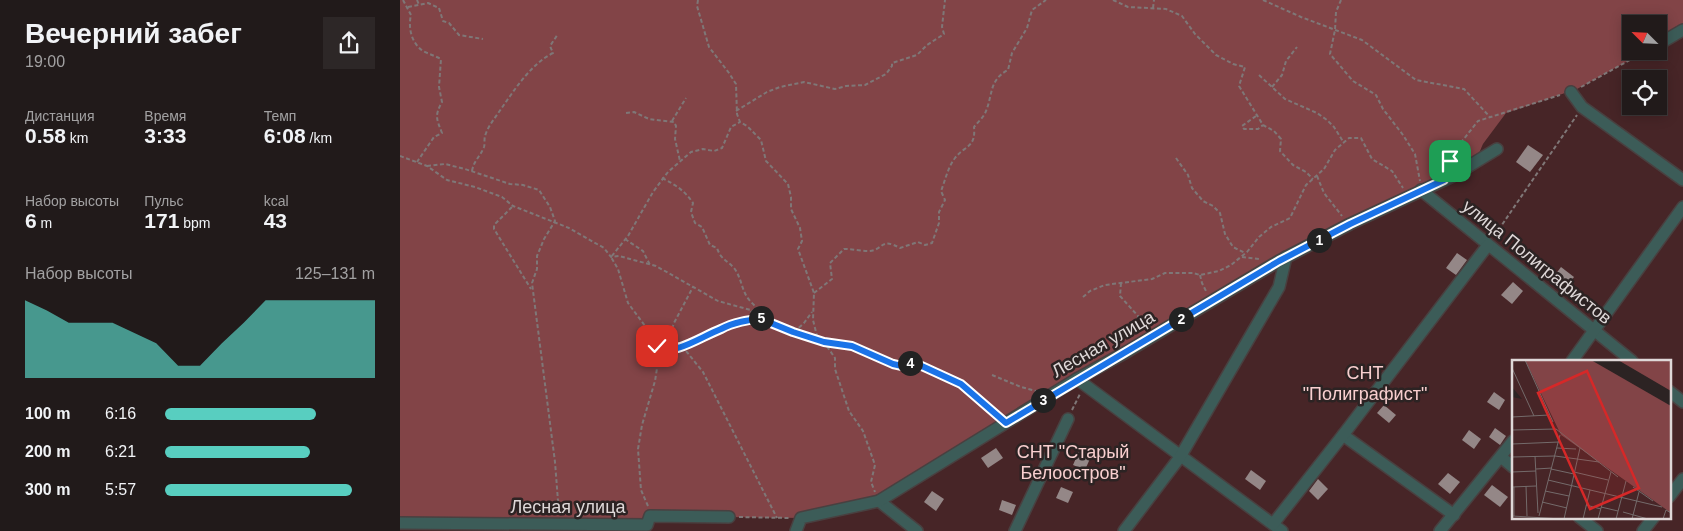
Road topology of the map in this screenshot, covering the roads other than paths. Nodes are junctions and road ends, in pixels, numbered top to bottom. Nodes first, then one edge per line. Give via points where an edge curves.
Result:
1 (1683, 30) edge
2 (1668, 39) edge
3 (1571, 92) road end
4 (1496, 149) dead end
5 (1683, 180) edge
6 (1421, 190) junction
7 (1683, 208) edge
8 (1488, 245) junction
9 (1286, 257) junction
10 (1594, 331) junction
11 (1573, 360) edge
12 (1631, 360) edge
13 (1080, 382) junction
14 (1670, 392) edge
15 (1683, 402) edge
16 (1068, 419) road end
17 (1343, 435) junction
18 (1512, 442) edge
19 (1180, 457) junction
20 (1501, 457) junction
21 (1512, 466) edge
22 (1683, 479) edge
23 (1670, 496) edge
24 (879, 501) junction
25 (1454, 515) junction
26 (729, 517) road end
27 (1580, 518) edge
28 (1653, 518) edge
29 (400, 523) edge
30 (646, 528) edge
31 (1277, 528) edge
32 (796, 531) edge
33 (917, 531) edge
34 (1015, 531) edge
35 (1124, 531) edge
36 (1440, 531) edge
37 (1597, 531) edge
38 (1643, 531) edge

1 - 2 street
3 - 5 street via 1582,107
4 - 6 street, Лесная улица
6 - 8 street, улица Полиграфистов
6 - 9 street, Лесная улица
7 - 10 street
8 - 10 street, улица Полиграфистов
8 - 17 street
9 - 13 street, Лесная улица
9 - 19 street via 1279,287
10 - 11 street
10 - 12 street, улица Полиграфистов
13 - 19 street
13 - 24 street, Лесная улица via 1050,396
14 - 15 street
16 - 34 street
17 - 25 street
17 - 31 street
18 - 20 street
19 - 31 street
19 - 35 street
20 - 21 street
20 - 25 street
22 - 23 street
24 - 32 street, Лесная улица via 801,518
24 - 33 street
25 - 36 street
26 - 30 street, Лесная улица via 650,516
27 - 37 street
28 - 38 street
29 - 30 street, Лесная улица

